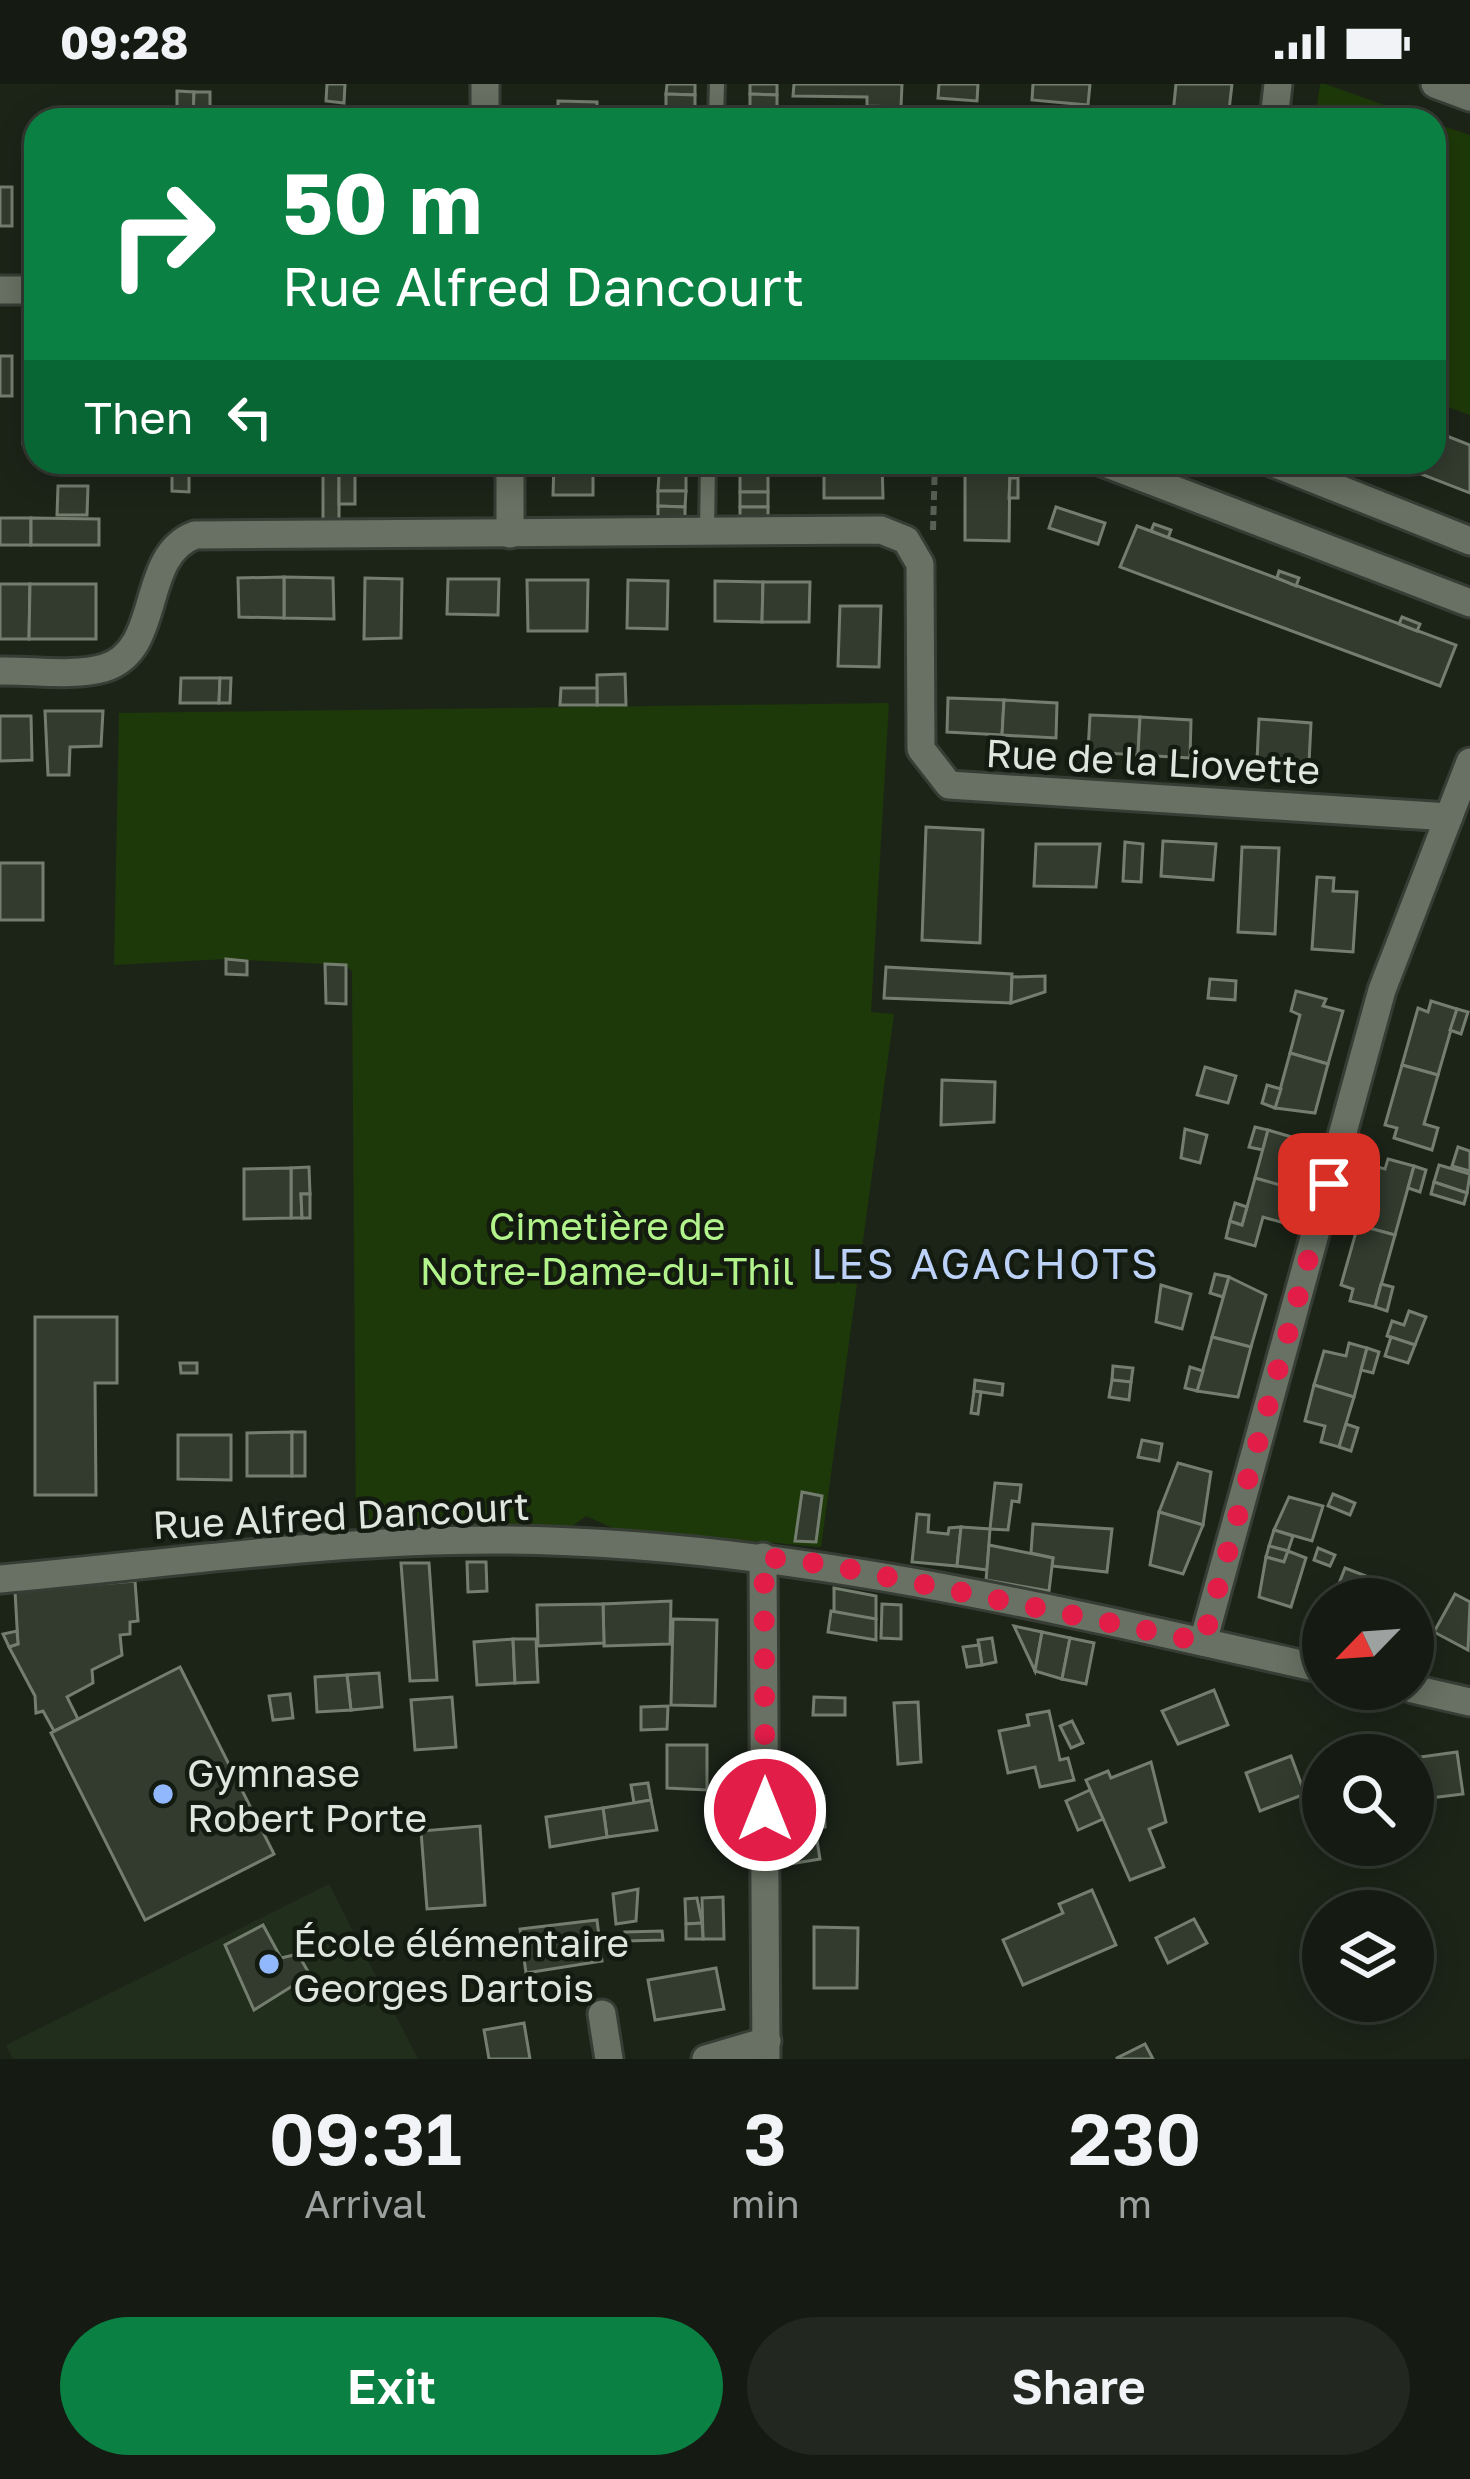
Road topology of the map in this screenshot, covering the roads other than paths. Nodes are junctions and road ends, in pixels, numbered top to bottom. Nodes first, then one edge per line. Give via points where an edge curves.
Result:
1 (1435, 84) edge
2 (1470, 97) edge
3 (510, 474) edge
4 (708, 474) edge
5 (1159, 474) edge
6 (1301, 474) edge
7 (707, 531) junction
8 (509, 534) junction
9 (1470, 541) edge
10 (1470, 603) edge
11 (0, 671) edge
12 (1470, 762) edge
13 (1449, 817) junction
14 (764, 1557) junction
15 (0, 1580) edge
16 (1203, 1642) junction
17 (1302, 1664) edge
18 (1434, 1694) edge
19 (1470, 1702) edge
20 (602, 2014) dead end
21 (767, 2050) edge
22 (609, 2059) edge
23 (706, 2059) edge

1 - 2 street
3 - 8 street
4 - 7 lane
5 - 10 street
6 - 9 street
7 - 8 street
7 - 13 street, Rue de la Liovette via 881,530 914,549 922,584 921,749 949,785
8 - 11 street via 196,535 167,557 136,641 120,660 92,670
12 - 13 street
13 - 16 street via 1382,990
14 - 15 street, Rue Alfred Dancourt via 460,1540
14 - 16 street, Rue Alfred Dancourt
14 - 21 street
16 - 17 street, Rue Alfred Dancourt
18 - 19 street
20 - 22 street
21 - 23 street

